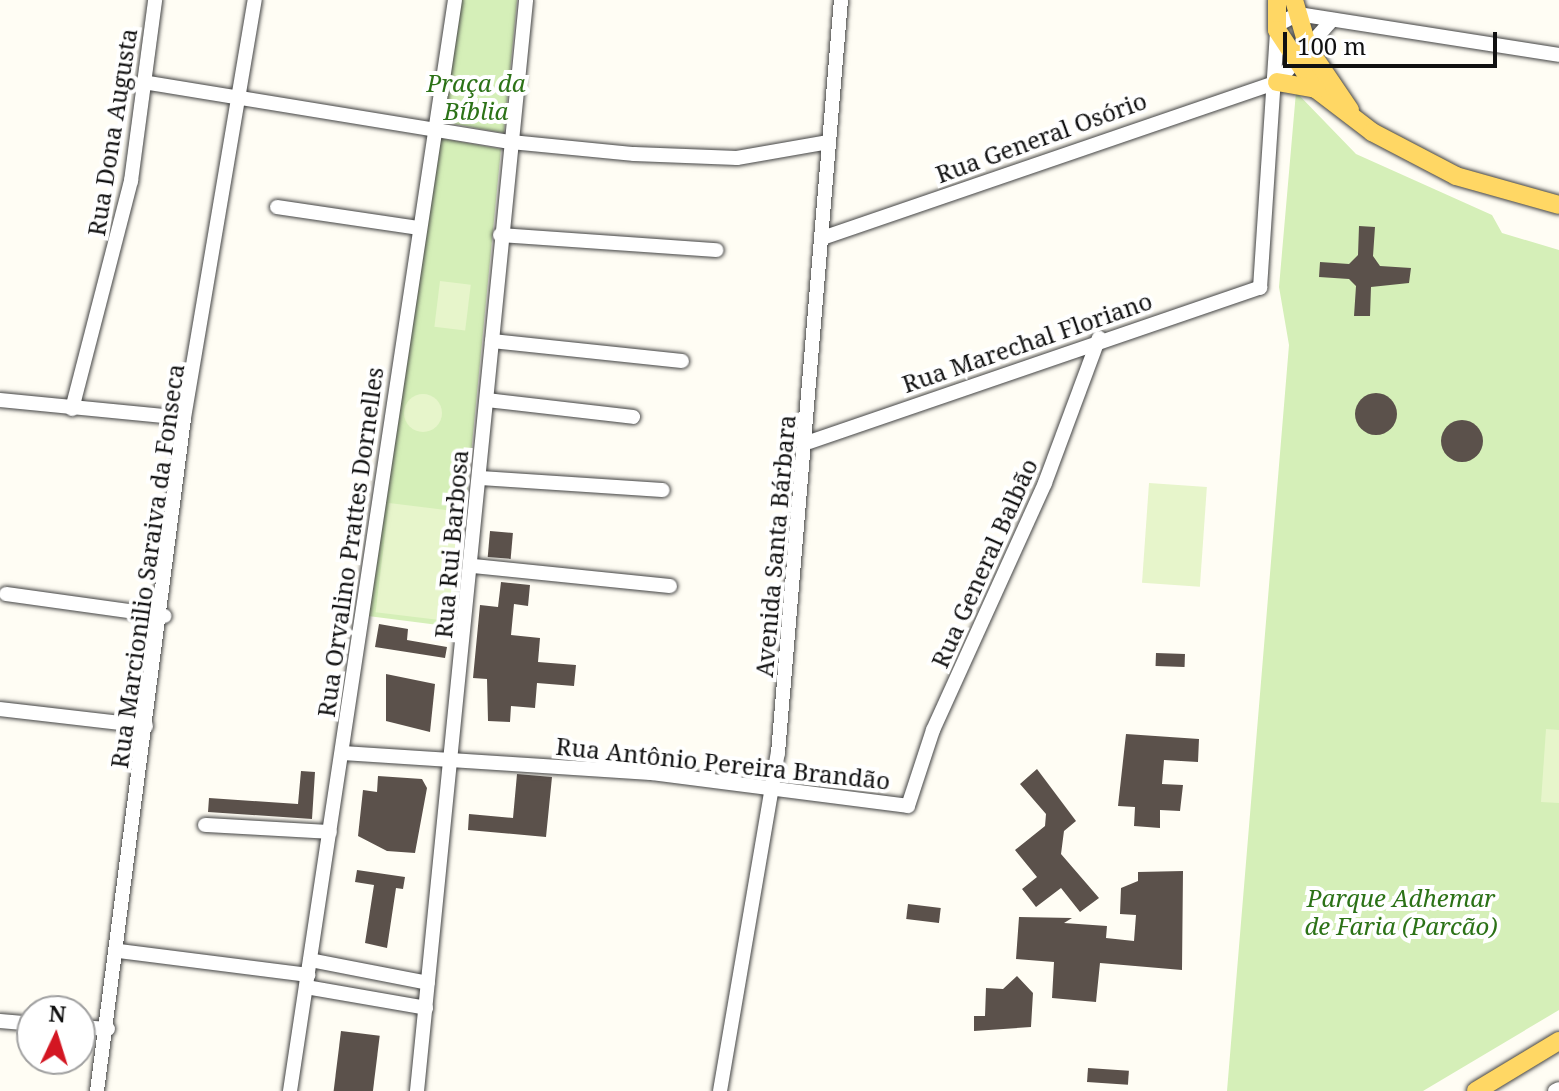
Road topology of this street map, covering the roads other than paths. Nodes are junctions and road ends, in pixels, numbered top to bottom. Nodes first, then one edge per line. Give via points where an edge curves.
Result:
1 (155, 0) edge
2 (255, 0) edge
3 (455, 0) edge
4 (526, 0) edge
5 (841, 0) edge
6 (1277, 0) edge
7 (1296, 7) edge
8 (1332, 20) junction
9 (1277, 28) junction
10 (1304, 55) junction
11 (1559, 55) edge
12 (143, 82) junction
13 (1277, 82) junction
14 (1316, 89) junction
15 (242, 97) junction
16 (1356, 119) junction
17 (435, 128) junction
18 (511, 142) junction
19 (829, 142) junction
20 (1559, 205) edge
21 (277, 207) dead end
22 (419, 228) junction
23 (500, 235) junction
24 (822, 238) junction
25 (716, 250) dead end
26 (1099, 338) junction
27 (492, 341) junction
28 (682, 361) dead end
29 (0, 400) edge
30 (487, 400) junction
31 (72, 409) junction
32 (633, 417) dead end
33 (184, 418) junction
34 (809, 442) junction
35 (480, 478) junction
36 (663, 490) dead end
37 (473, 566) junction
38 (670, 586) dead end
39 (6, 594) dead end
40 (164, 616) junction
41 (0, 709) edge
42 (146, 726) junction
43 (342, 753) junction
44 (451, 760) junction
45 (773, 791) junction
46 (908, 806) joint
47 (205, 825) dead end
48 (330, 832) junction
49 (119, 951) junction
50 (308, 974) junction
51 (428, 983) junction
52 (426, 1008) junction
53 (96, 1028) edge
54 (108, 1029) junction
55 (1559, 1041) edge
56 (97, 1091) edge
57 (290, 1091) edge
58 (417, 1091) edge
59 (720, 1091) edge
60 (1476, 1091) edge

1 - 12 street, Rua Dona Augusta
2 - 15 street, Rua Marcionilio Saraiva da Fonseca
3 - 17 street, Rua Orvalino Prattes Dornelles
4 - 18 street, Rua Rui Barbosa
5 - 19 street, Avenida Santa Bárbara
6 - 9 main road
7 - 8 street
7 - 9 street
7 - 10 main road
8 - 10 street
8 - 11 street
9 - 10 main road
9 - 13 street
10 - 13 street
10 - 14 main road
10 - 16 main road
12 - 15 street
12 - 31 street, Rua Dona Augusta via 131,181
13 - 14 main road
13 - 24 street, Rua General Osório
13 - 26 street, Rua Marechal Floriano via 1260,288
14 - 16 main road
15 - 17 street
15 - 33 street, Rua Marcionilio Saraiva da Fonseca
16 - 20 main road via 1456,176
17 - 18 street
17 - 22 street, Rua Orvalino Prattes Dornelles
18 - 19 street via 709,159
18 - 23 street, Rua Rui Barbosa
19 - 24 street, Avenida Santa Bárbara
21 - 22 street
22 - 43 street, Rua Orvalino Prattes Dornelles
23 - 25 street
23 - 27 street, Rua Rui Barbosa
24 - 34 street, Avenida Santa Bárbara
26 - 34 street, Rua Marechal Floriano
26 - 46 street, Rua General Balbão via 1045,483 933,730
27 - 28 street
27 - 30 street, Rua Rui Barbosa
29 - 31 street
30 - 32 street
30 - 35 street, Rua Rui Barbosa
31 - 33 street
33 - 40 street, Rua Marcionilio Saraiva da Fonseca
34 - 45 street, Avenida Santa Bárbara
35 - 36 street
35 - 37 street, Rua Rui Barbosa
37 - 38 street
37 - 44 street, Rua Rui Barbosa
39 - 40 street
40 - 42 street, Rua Marcionilio Saraiva da Fonseca
41 - 42 street
42 - 49 street, Rua Marcionilio Saraiva da Fonseca
43 - 44 street, Rua Antônio Pereira Brandão
43 - 48 street, Rua Orvalino Prattes Dornelles
44 - 45 street, Rua Antônio Pereira Brandão via 651,773
44 - 51 street, Rua Rui Barbosa
45 - 46 street, Rua Antônio Pereira Brandão
45 - 59 street, Avenida Santa Bárbara
47 - 48 street
48 - 50 street, Rua Orvalino Prattes Dornelles
49 - 50 street
49 - 54 street, Rua Marcionilio Saraiva da Fonseca
50 - 51 street
50 - 52 street
50 - 57 street, Rua Orvalino Prattes Dornelles
51 - 52 street, Rua Rui Barbosa
52 - 58 street, Rua Rui Barbosa
53 - 54 street
54 - 56 street, Rua Marcionilio Saraiva da Fonseca
55 - 60 main road

